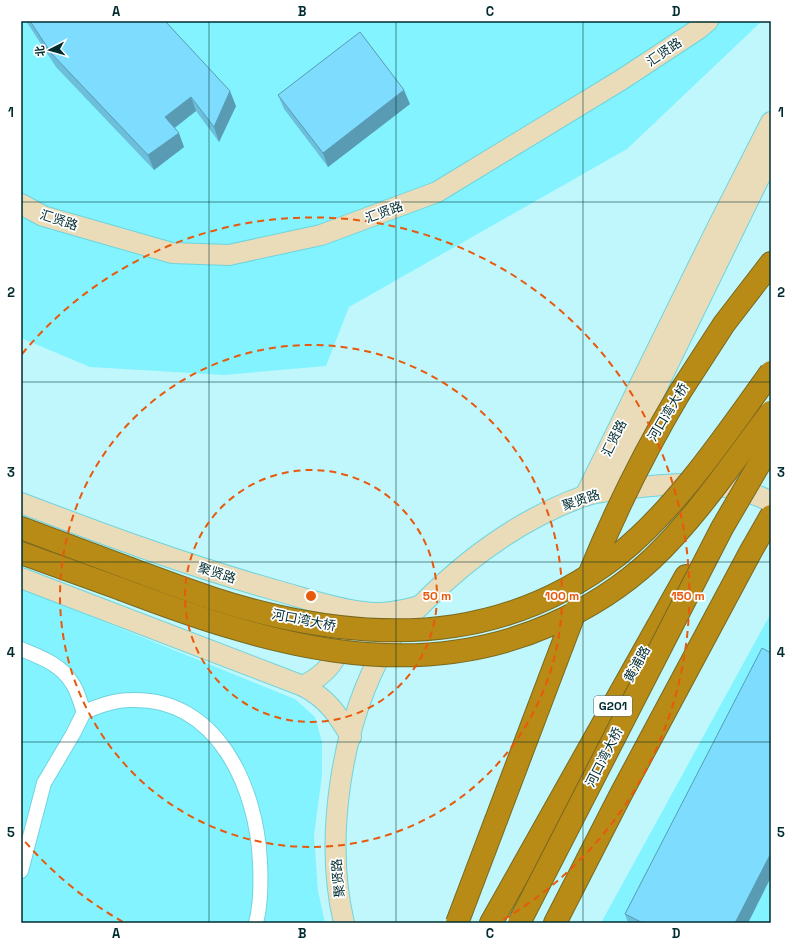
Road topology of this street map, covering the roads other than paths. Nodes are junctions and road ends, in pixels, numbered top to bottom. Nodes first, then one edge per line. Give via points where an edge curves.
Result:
1 (708, 21) edge
2 (771, 122) edge
3 (771, 154) edge
4 (21, 204) edge
5 (771, 263) edge
6 (771, 372) edge
7 (771, 412) edge
8 (771, 426) edge
9 (771, 444) edge
10 (735, 488) junction
11 (606, 491) junction
12 (585, 496) junction
13 (771, 502) edge
14 (21, 503) edge
15 (771, 516) edge
16 (21, 528) edge
17 (21, 553) edge
18 (21, 578) edge
19 (420, 606) junction
20 (341, 609) junction
21 (21, 649) edge
22 (303, 686) junction
23 (84, 712) junction
24 (351, 737) junction
25 (21, 871) edge
26 (256, 923) edge
27 (344, 923) edge
28 (457, 923) edge
29 (491, 923) edge
30 (518, 923) edge
31 (555, 923) edge

1 - 4 main road, 汇贤路 via 622,80 436,192 321,235 230,255 172,253 43,216
2 - 12 main road, 汇贤路
3 - 11 main road, 汇贤路
5 - 28 highway, 河口湾大桥, bridge via 724,324 680,392 651,440 621,499 562,643
6 - 16 highway, 河口湾大桥, bridge via 678,495 619,554 557,594 524,608 460,626 389,632 344,628 276,616 128,568
7 - 17 highway, 河口湾大桥, bridge via 698,508 651,560 616,588 573,614 538,630 505,642 472,649 407,656 343,653 310,648 236,629
8 - 10 highway, 黄浦路 / G201
9 - 30 highway, 河口湾大桥, bridge via 722,528
10 - 11 main road, 聚贤路 via 682,484
10 - 13 main road, 聚贤路
10 - 29 highway, 黄浦路 / G201
11 - 12 main road, 聚贤路
12 - 19 main road, 聚贤路 via 546,513 496,542 449,578
14 - 20 main road, 聚贤路 via 144,549
15 - 31 highway via 624,787
18 - 22 main road
19 - 20 main road, 聚贤路 via 400,612 384,613
19 - 24 main road, 聚贤路 via 401,625 384,649 364,691
20 - 22 main road via 343,631 331,665 319,678
21 - 23 street via 49,661 62,670 73,683
22 - 24 main road via 319,695 334,710
23 - 25 street via 74,734 44,783
23 - 26 street via 106,703 151,700 173,706 195,718 216,738 236,768 250,800 259,838 261,878
24 - 27 main road, 聚贤路 via 342,775 336,821 336,865

